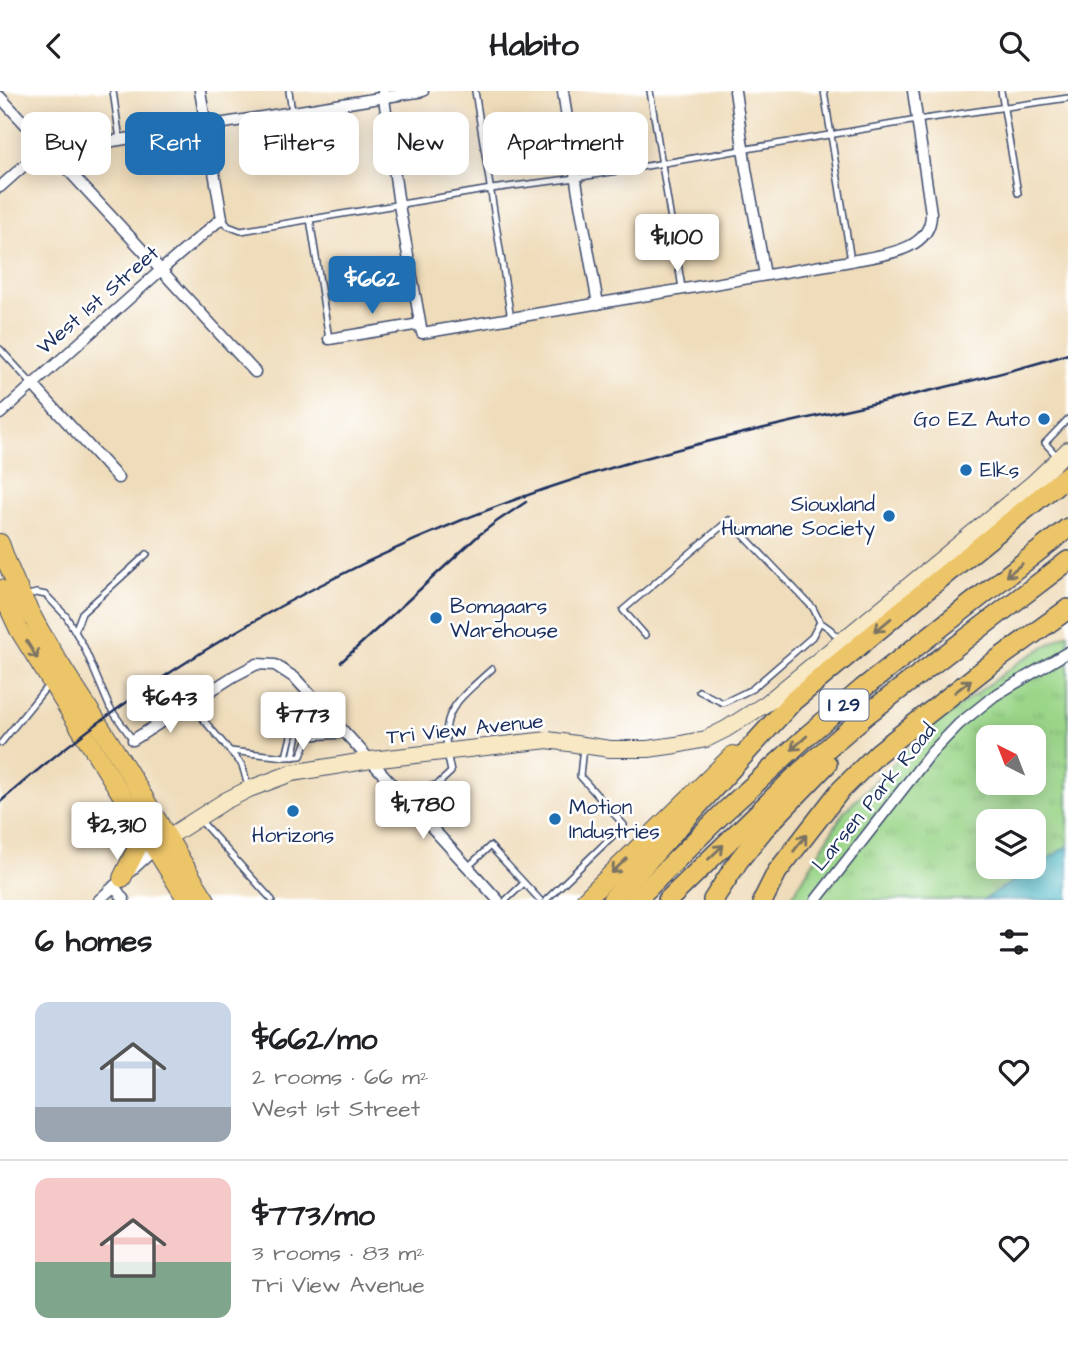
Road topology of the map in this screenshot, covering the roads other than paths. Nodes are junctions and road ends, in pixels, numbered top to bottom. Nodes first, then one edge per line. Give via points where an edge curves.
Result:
1 (113, 91) edge
2 (200, 91) edge
3 (289, 91) edge
4 (423, 91) edge
5 (475, 91) edge
6 (562, 91) edge
7 (650, 91) edge
8 (735, 91) edge
9 (824, 91) edge
10 (913, 91) edge
11 (1001, 91) edge
12 (384, 94) edge
13 (0, 97) edge
14 (1068, 98) edge
15 (1004, 107) junction
16 (203, 112) edge
17 (293, 112) edge
18 (298, 112) edge
19 (21, 119) edge
20 (917, 120) junction
21 (832, 134) junction
22 (125, 139) edge
23 (120, 140) junction
24 (111, 141) edge
25 (744, 149) junction
26 (663, 163) junction
27 (21, 171) edge
28 (73, 175) edge
29 (214, 175) edge
30 (576, 178) junction
31 (0, 187) edge
32 (491, 189) junction
33 (1017, 193) dead end
34 (399, 205) junction
35 (222, 218) junction
36 (310, 219) junction
37 (851, 261) junction
38 (162, 269) junction
39 (765, 275) junction
40 (682, 290) junction
41 (598, 304) junction
42 (511, 319) junction
43 (420, 324) junction
44 (329, 339) joint
45 (0, 349) edge
46 (255, 372) dead end
47 (32, 384) junction
48 (0, 414) edge
49 (1068, 419) edge
50 (1065, 461) edge
51 (118, 478) dead end
52 (1068, 489) edge
53 (1068, 529) edge
54 (0, 543) edge
55 (147, 554) dead end
56 (1068, 561) edge
57 (936, 582) junction
58 (1037, 585) junction
59 (0, 589) edge
60 (22, 597) junction
61 (1068, 609) edge
62 (820, 622) junction
63 (75, 631) junction
64 (645, 635) dead end
65 (841, 641) junction
66 (1068, 652) edge
67 (492, 669) dead end
68 (59, 677) junction
69 (699, 691) dead end
70 (793, 701) junction
71 (190, 703) junction
72 (319, 710) junction
73 (102, 713) junction
74 (301, 713) dead end
75 (297, 727) dead end
76 (348, 735) junction
77 (309, 737) junction
78 (133, 740) joint
79 (1, 743) edge
80 (583, 744) junction
81 (230, 751) junction
82 (447, 752) junction
83 (289, 757) junction
84 (371, 760) junction
85 (249, 789) junction
86 (402, 795) junction
87 (198, 818) junction
88 (138, 820) junction
89 (162, 843) junction
90 (468, 867) junction
91 (118, 882) junction
92 (524, 883) junction
93 (99, 900) edge
94 (124, 900) edge
95 (187, 900) edge
96 (206, 900) edge
97 (272, 900) edge
98 (498, 900) edge
99 (506, 900) edge
100 (540, 900) edge
101 (547, 900) edge
102 (585, 900) edge
103 (612, 900) edge
104 (636, 900) edge
105 (668, 900) edge
106 (713, 900) edge
107 (764, 900) edge
108 (816, 900) edge

1 - 23 lane
2 - 16 street
3 - 17 lane
4 - 12 street
5 - 32 lane
6 - 30 street
7 - 26 lane
8 - 25 street
9 - 21 lane
10 - 20 street
11 - 15 lane
12 - 18 street
12 - 34 street
13 - 19 street
14 - 15 lane
15 - 20 lane
15 - 33 lane
20 - 21 lane
20 - 37 street via 932,223 908,248
21 - 25 lane
21 - 37 lane
22 - 23 street
23 - 24 street
25 - 26 lane
25 - 39 street
26 - 30 lane
26 - 40 lane
27 - 31 street
28 - 38 street
29 - 35 street
30 - 32 lane
30 - 41 street
32 - 34 lane
32 - 42 lane
34 - 36 lane
34 - 43 street
35 - 36 lane via 228,226 241,230
35 - 38 street, West 1st Street
36 - 44 lane
37 - 39 street
38 - 46 street
38 - 47 street, West 1st Street
39 - 40 street
40 - 41 street
41 - 42 street
42 - 43 street via 422,333
43 - 44 street
45 - 47 lane
47 - 48 street, West 1st Street
47 - 51 street
49 - 50 lane via 1045,443
50 - 57 highway
50 - 65 street, Tri View Avenue
52 - 57 highway
53 -> 104 highway, I 29 via 862,689 723,813
54 - 60 main road
55 - 63 lane via 82,613
56 - 58 highway, I 29
57 -> 70 highway
105 -> 58 highway, I 29 via 866,715
58 - 106 highway via 831,760 764,829
59 -> 68 main road via 19,630
60 - 63 lane via 46,595
60 - 68 main road
107 -> 61 highway via 777,872 839,792 878,753
62 - 64 lane via 813,608 729,520 623,610
62 - 65 lane
62 - 69 lane via 812,637 752,689 723,703
63 - 73 lane via 84,647
65 - 80 street, Tri View Avenue via 767,703 706,739 648,750
66 - 108 street, Larsen Park Road via 994,696 959,724
67 - 82 lane via 451,709 446,724
68 - 73 main road
68 - 79 lane
68 - 88 main road
70 -> 102 main road
70 - 103 highway
71 - 72 street via 257,664 275,665 295,678
71 - 78 street
71 - 81 lane
72 - 74 lane
72 - 76 street
72 - 77 lane
73 - 78 lane
73 - 89 main road
75 - 83 lane
76 - 77 lane
76 - 84 street
77 - 83 lane via 301,756
80 - 82 street, Tri View Avenue via 548,740
80 - 101 lane via 580,776 624,825
81 - 83 lane
81 - 85 lane via 242,765
82 - 84 street, Tri View Avenue
82 - 86 lane via 452,772 438,784
84 - 85 street, Tri View Avenue via 292,773
84 - 86 street
85 - 87 street, Tri View Avenue
86 - 90 street
87 - 89 street, Tri View Avenue
87 - 97 lane
88 - 89 main road
88 - 91 main road via 137,848
89 - 91 street, Tri View Avenue
89 - 95 main road
89 - 96 main road
90 - 92 lane via 490,846
90 - 98 street
91 - 93 street, Tri View Avenue
91 - 94 street
92 - 99 lane
92 - 100 lane

